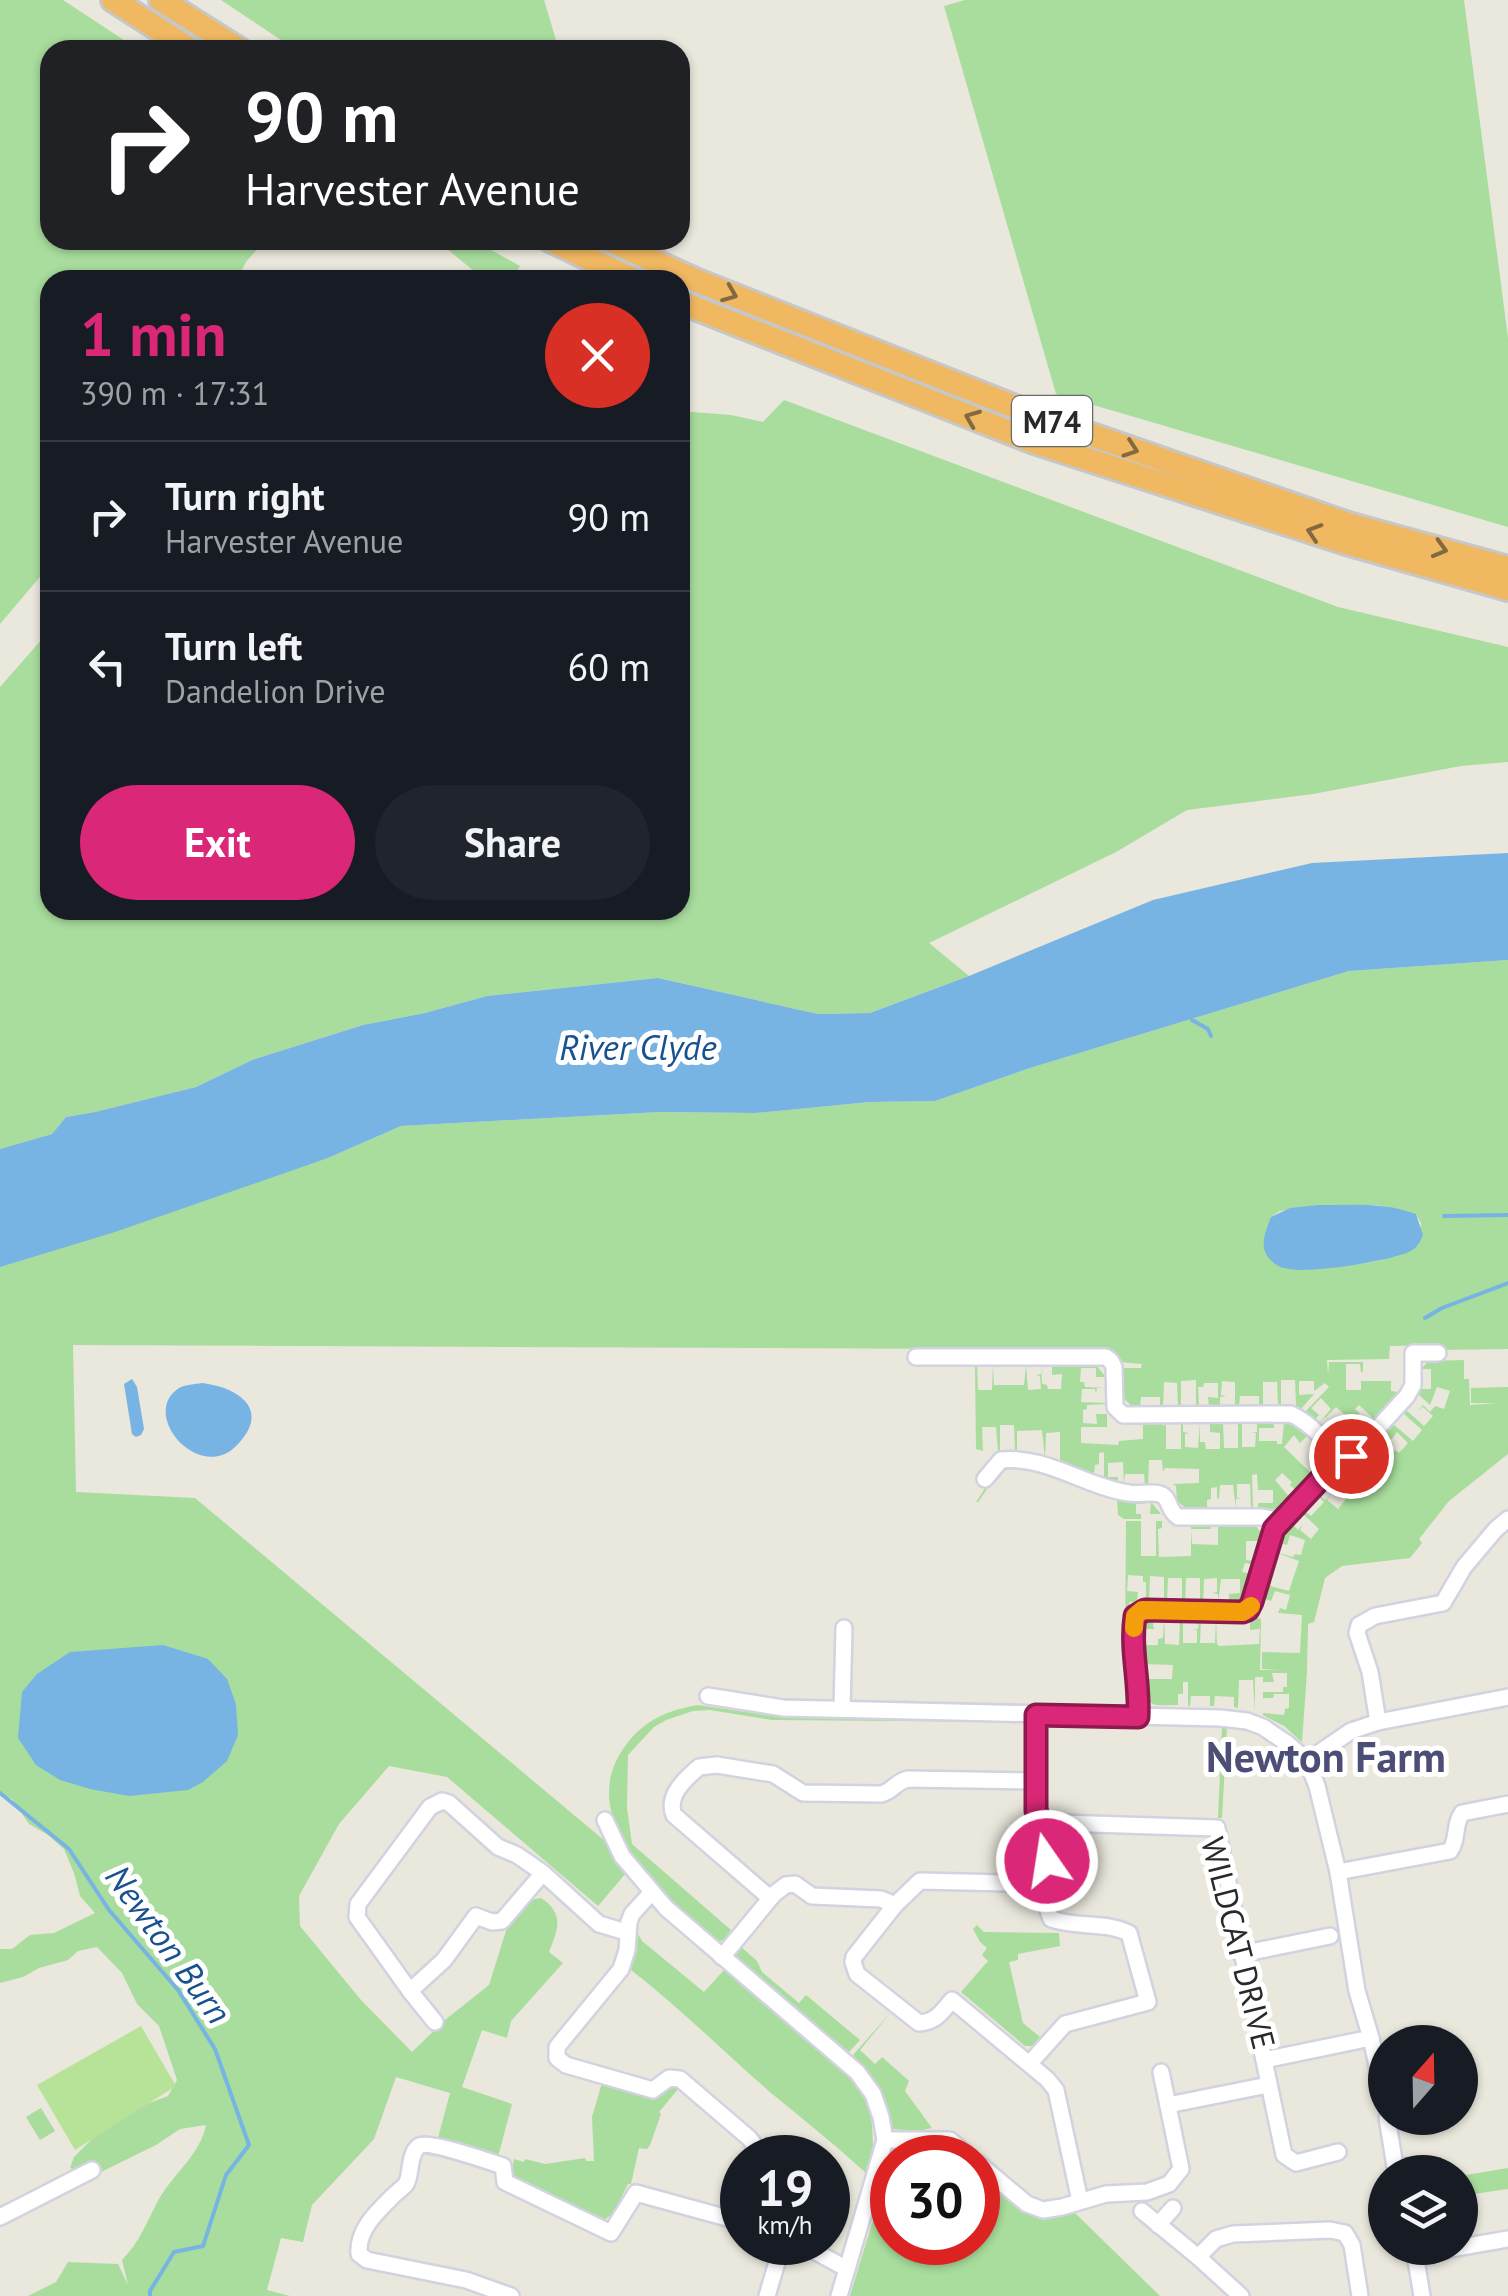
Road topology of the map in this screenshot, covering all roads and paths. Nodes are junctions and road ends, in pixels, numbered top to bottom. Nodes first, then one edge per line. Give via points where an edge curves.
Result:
1 (113, 0) edge
2 (161, 0) edge
3 (175, 0) edge
4 (175, 40) edge
5 (224, 40) edge
6 (233, 40) edge
7 (571, 250) edge
8 (630, 250) edge
9 (613, 270) edge
10 (674, 270) edge
11 (690, 278) edge
12 (690, 306) edge
13 (1508, 568) edge
14 (1508, 589) edge
15 (1438, 1352) dead end
16 (1394, 1353) dead end
17 (1413, 1353) junction
18 (916, 1357) dead end
19 (1340, 1463) junction
20 (985, 1479) dead end
21 (1508, 1519) edge
22 (1279, 1524) junction
23 (844, 1628) dead end
24 (708, 1696) dead end
25 (1508, 1697) edge
26 (842, 1710) junction
27 (1036, 1715) junction
28 (1138, 1717) junction
29 (1378, 1722) junction
30 (1307, 1761) junction
31 (1036, 1781) junction
32 (1508, 1804) edge
33 (605, 1820) dead end
34 (1046, 1826) junction
35 (1338, 1872) junction
36 (542, 1874) junction
37 (1046, 1884) junction
38 (652, 1892) junction
39 (770, 1898) junction
40 (895, 1905) junction
41 (626, 1932) junction
42 (1330, 1936) dead end
43 (1241, 1954) junction
44 (722, 1957) junction
45 (410, 1991) junction
46 (436, 2022) dead end
47 (1368, 2028) edge
48 (1368, 2039) edge
49 (1264, 2060) junction
50 (1030, 2063) junction
51 (1161, 2072) dead end
52 (1268, 2085) junction
53 (1168, 2105) junction
54 (745, 2135) edge
55 (884, 2135) edge
56 (1338, 2152) dead end
57 (92, 2170) dead end
58 (1000, 2181) edge
59 (870, 2195) edge
60 (1080, 2201) junction
61 (1173, 2208) dead end
62 (720, 2211) edge
63 (1142, 2211) dead end
64 (0, 2217) edge
65 (1158, 2225) junction
66 (1508, 2238) edge
67 (1478, 2243) edge
68 (1198, 2256) junction
69 (776, 2265) edge
70 (840, 2265) edge
71 (1417, 2265) edge
72 (847, 2269) junction
73 (511, 2296) edge
74 (767, 2296) edge
75 (839, 2296) edge
76 (1241, 2296) edge
77 (1360, 2296) edge
78 (1422, 2296) edge

1 - 4 highway
2 - 5 highway
3 - 6 highway
7 - 9 highway
8 -> 10 highway, M74
11 -> 13 highway, M74 via 1043,418 1348,524
14 -> 12 highway, M74 via 1034,442
15 - 17 street
16 - 17 street
17 - 19 street via 1410,1393
18 - 19 street via 1103,1356 1114,1366 1114,1404 1123,1415 1291,1414
19 - 22 street
20 - 22 street via 999,1461 1020,1459 1124,1492 1161,1494 1178,1517 1262,1517
21 - 29 street via 1442,1603 1359,1625
22 - 28 street via 1248,1610 1145,1610 1135,1616
23 - 26 street
24 - 26 street
25 - 29 street
26 - 27 street
27 - 28 street
27 - 31 street
28 - 30 street via 1247,1721
29 - 30 street via 1351,1731
30 - 35 street
31 - 34 street via 1036,1811
31 - 39 street via 908,1779 881,1794 803,1793 774,1774 699,1767 673,1796 674,1815
32 - 35 street via 1462,1813 1450,1851
33 - 38 street via 622,1856
34 - 37 street
34 - 43 street, WILDCAT DRIVE via 1216,1828
35 - 47 street
36 - 41 street via 599,1924
36 - 45 street via 502,1921 476,1916 444,1960
36 - 45 street via 498,1848 449,1804 442,1800 430,1807 358,1904 357,1917
37 - 40 street via 920,1881
37 - 50 street via 1050,1919 1129,1933 1148,2002 1065,2024
38 - 41 street
38 - 44 street
39 - 40 street via 792,1884 814,1896
39 - 44 street
40 - 50 street via 854,1957 857,1974 919,2023 937,2018 952,2000
41 - 54 street via 621,1969 557,2047 557,2058 653,2090 668,2078 680,2079
42 - 43 street
43 - 49 street, WILDCAT DRIVE
44 - 55 street via 857,2072 873,2094
45 - 46 street
48 - 49 street, WILDCAT DRIVE
49 - 52 street
50 - 60 street via 1056,2090
51 - 53 street
52 - 53 street
52 - 56 street via 1284,2155 1296,2163
53 - 60 street via 1182,2169 1169,2184
57 - 64 street
58 - 60 street via 1042,2210
59 - 72 street
61 - 65 street
62 - 73 street via 636,2193 611,2233 505,2182 503,2166 419,2146 406,2184 362,2232 359,2254
63 - 65 street
65 - 68 street
66 - 67 street
68 - 76 street
68 - 77 street via 1233,2234 1345,2233
69 - 74 street
70 - 72 street
71 - 78 street
72 - 75 street

